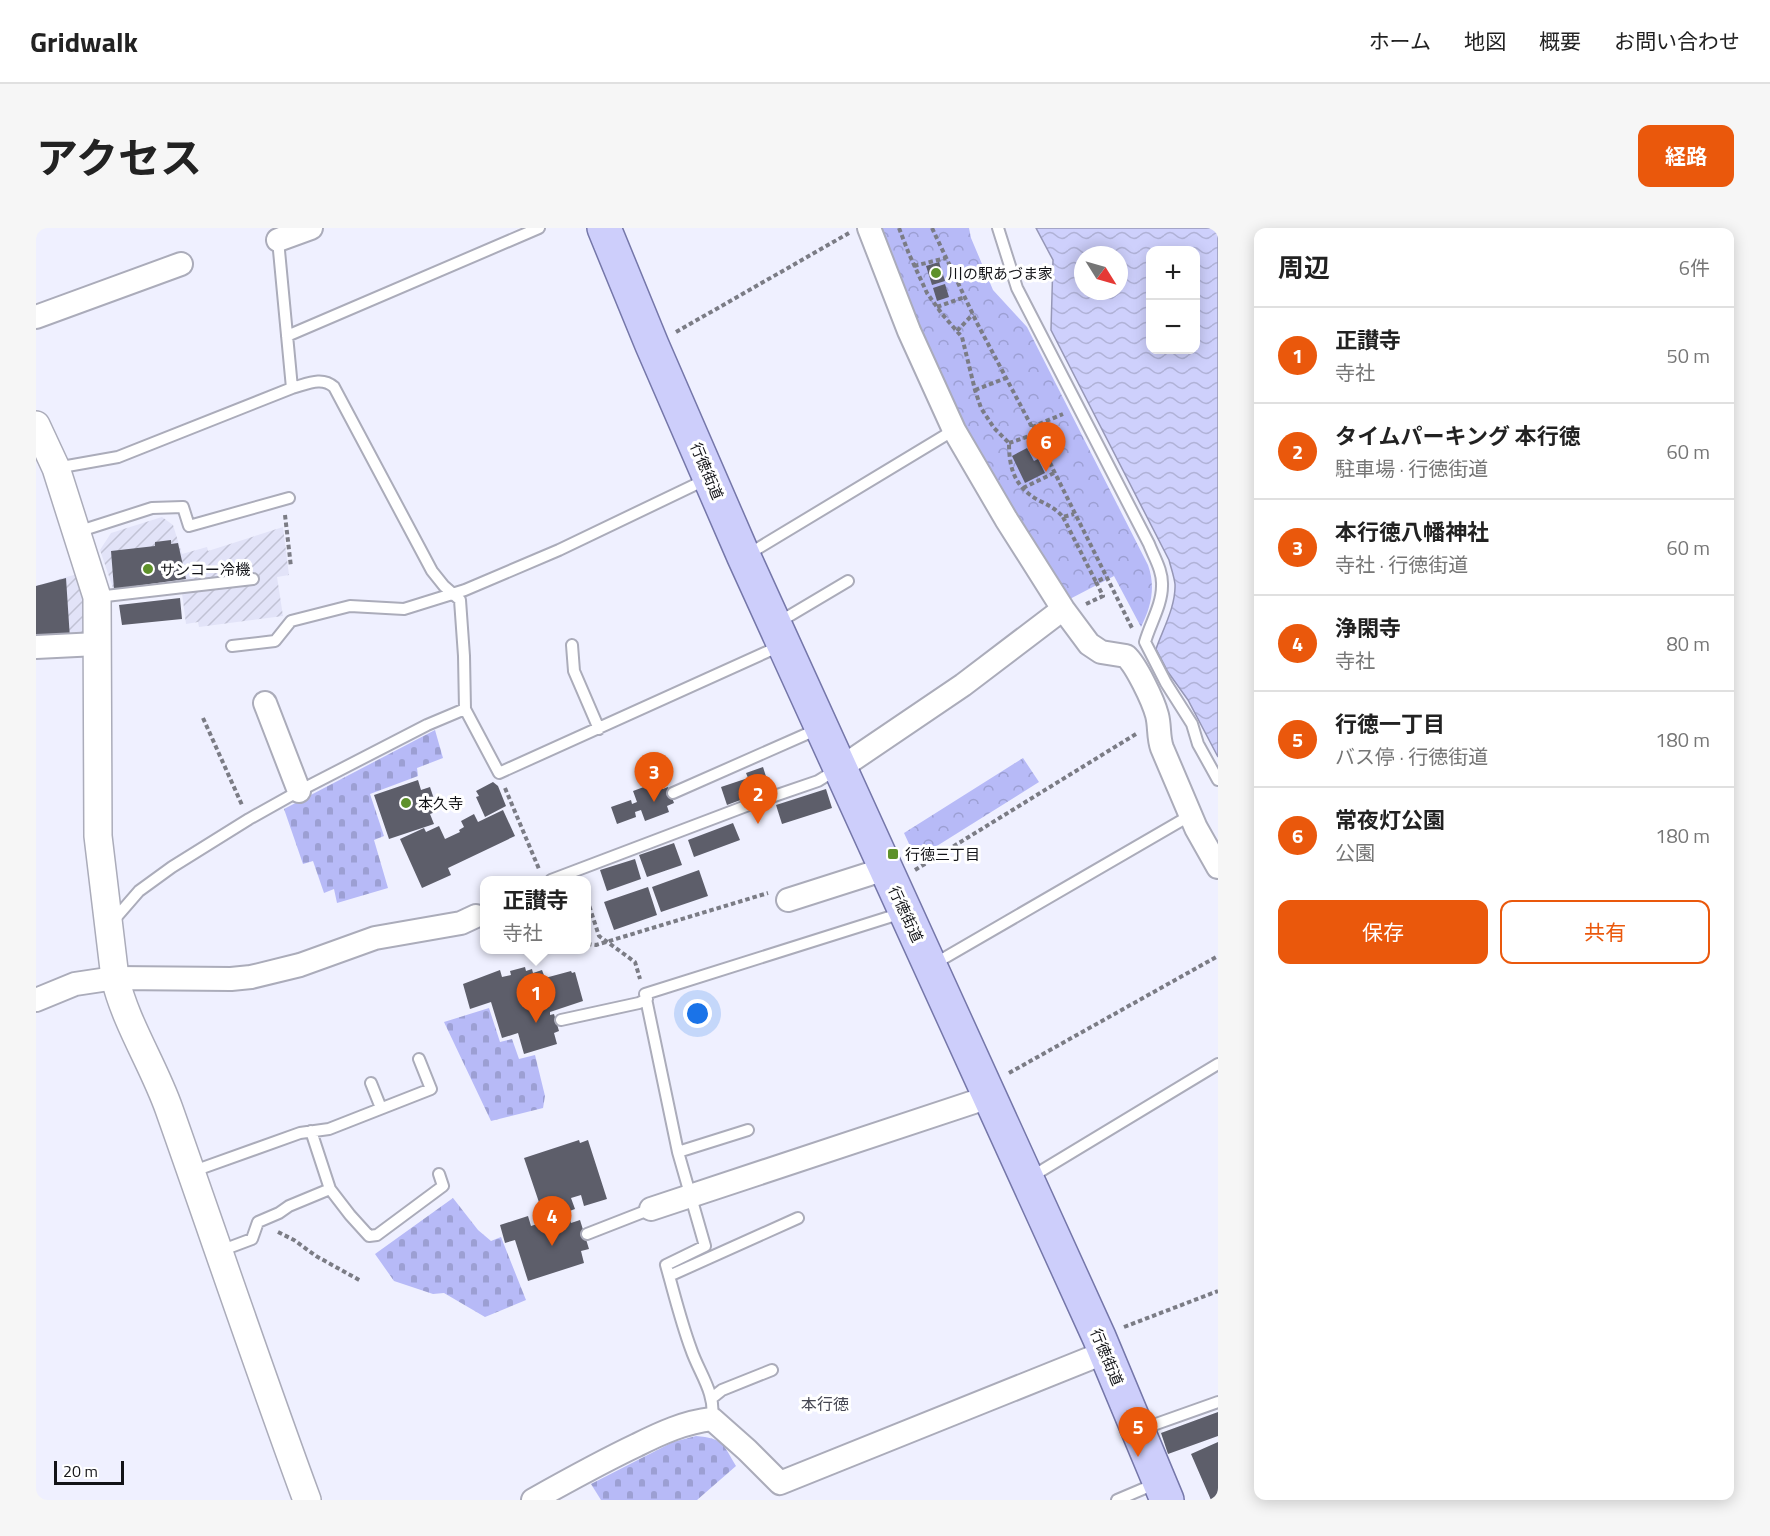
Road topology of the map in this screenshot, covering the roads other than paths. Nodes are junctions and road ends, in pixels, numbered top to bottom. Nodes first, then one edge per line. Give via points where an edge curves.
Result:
1 (311, 228) edge
2 (539, 228) edge
3 (604, 228) edge
4 (868, 228) edge
5 (999, 228) edge
6 (278, 240) joint
7 (181, 264) dead end
8 (36, 317) edge
9 (287, 336) junction
10 (292, 388) junction
11 (36, 425) edge
12 (954, 430) junction
13 (56, 468) junction
14 (710, 478) junction
15 (286, 498) road end
16 (76, 532) junction
17 (744, 557) junction
18 (253, 579) dead end
19 (848, 581) dead end
20 (452, 593) junction
21 (97, 597) junction
22 (1063, 609) junction
23 (779, 635) junction
24 (97, 644) junction
25 (572, 645) dead end
26 (232, 646) dead end
27 (36, 647) edge
28 (265, 703) dead end
29 (465, 709) junction
30 (821, 728) junction
31 (599, 729) junction
32 (839, 769) junction
33 (1218, 780) edge
34 (299, 791) junction
35 (673, 793) dead end
36 (1191, 815) junction
37 (1217, 865) edge
38 (562, 876) edge
39 (894, 888) junction
40 (783, 895) road end
41 (480, 914) edge
42 (109, 926) junction
43 (930, 967) junction
44 (115, 978) junction
45 (646, 997) junction
46 (36, 1000) edge
47 (561, 1020) dead end
48 (419, 1059) dead end
49 (1218, 1064) edge
50 (371, 1083) dead end
51 (986, 1092) junction
52 (381, 1108) junction
53 (748, 1130) dead end
54 (311, 1131) junction
55 (678, 1152) junction
56 (191, 1172) junction
57 (439, 1174) dead end
58 (1027, 1180) junction
59 (330, 1189) junction
60 (690, 1197) junction
61 (651, 1209) joint
62 (798, 1218) dead end
63 (587, 1234) dead end
64 (218, 1251) junction
65 (669, 1276) junction
66 (1102, 1344) junction
67 (772, 1370) dead end
68 (1218, 1402) edge
69 (712, 1409) junction
70 (1138, 1431) junction
71 (1164, 1491) edge
72 (307, 1500) edge
73 (532, 1500) edge
74 (1117, 1500) edge

1 - 6 street
2 - 9 lane
3 - 14 main road, 行徳街道
4 - 12 street
5 - 33 lane via 1017,288 1160,570 1162,587 1145,642 1192,724
6 - 9 lane
7 - 8 street
9 - 10 lane
10 - 13 lane via 118,457
10 - 20 lane via 320,380 334,387 432,572
11 - 13 street
12 - 17 lane
12 - 22 street
13 - 16 street
14 - 17 main road, 行徳街道
14 - 20 lane via 559,550
15 - 16 lane via 189,526 183,507 152,508
16 - 21 street
17 - 23 main road, 行徳街道
18 - 21 lane
19 - 23 lane
20 - 26 lane via 404,609 350,606 291,621 275,641
20 - 29 lane via 460,600
21 - 24 street
22 - 32 street via 963,685
22 - 36 street via 1096,650 1130,660 1153,705 1162,748
23 - 30 main road, 行徳街道
23 - 31 lane
24 - 27 street
24 - 42 street via 98,836
25 - 31 lane via 574,671
28 - 34 street
29 - 31 lane via 499,773
29 - 34 lane via 427,724
30 - 32 main road, 行徳街道
30 - 35 lane
32 - 38 lane via 818,781
32 - 39 main road, 行徳街道
34 - 42 lane via 172,867 139,891
36 - 37 street
36 - 43 lane
39 - 40 street
39 - 43 main road, 行徳街道
39 - 45 lane
41 - 44 street via 461,923 375,938 300,965 251,977
42 - 44 street
43 - 51 main road, 行徳街道
44 - 46 street via 75,984
44 - 56 street via 125,1011 168,1105
45 - 47 lane via 639,1003
45 - 55 lane
48 - 52 lane via 431,1089
49 - 58 lane
50 - 52 lane
51 - 58 main road, 行徳街道
51 - 60 street
52 - 54 lane via 329,1129
53 - 55 lane
54 - 56 lane
54 - 59 lane
55 - 60 lane
56 - 64 street
57 - 59 lane via 443,1186 377,1235 369,1236
58 - 66 main road, 行徳街道
59 - 64 lane via 258,1221 252,1239
60 - 61 street
60 - 65 lane via 705,1246 666,1264
61 - 63 lane
62 - 65 lane
64 - 72 street
65 - 69 lane
66 - 69 street via 780,1483
66 - 70 main road, 行徳街道
67 - 69 lane via 722,1390
68 - 70 lane
69 - 73 street
70 - 71 main road, 行徳街道
71 - 74 lane

